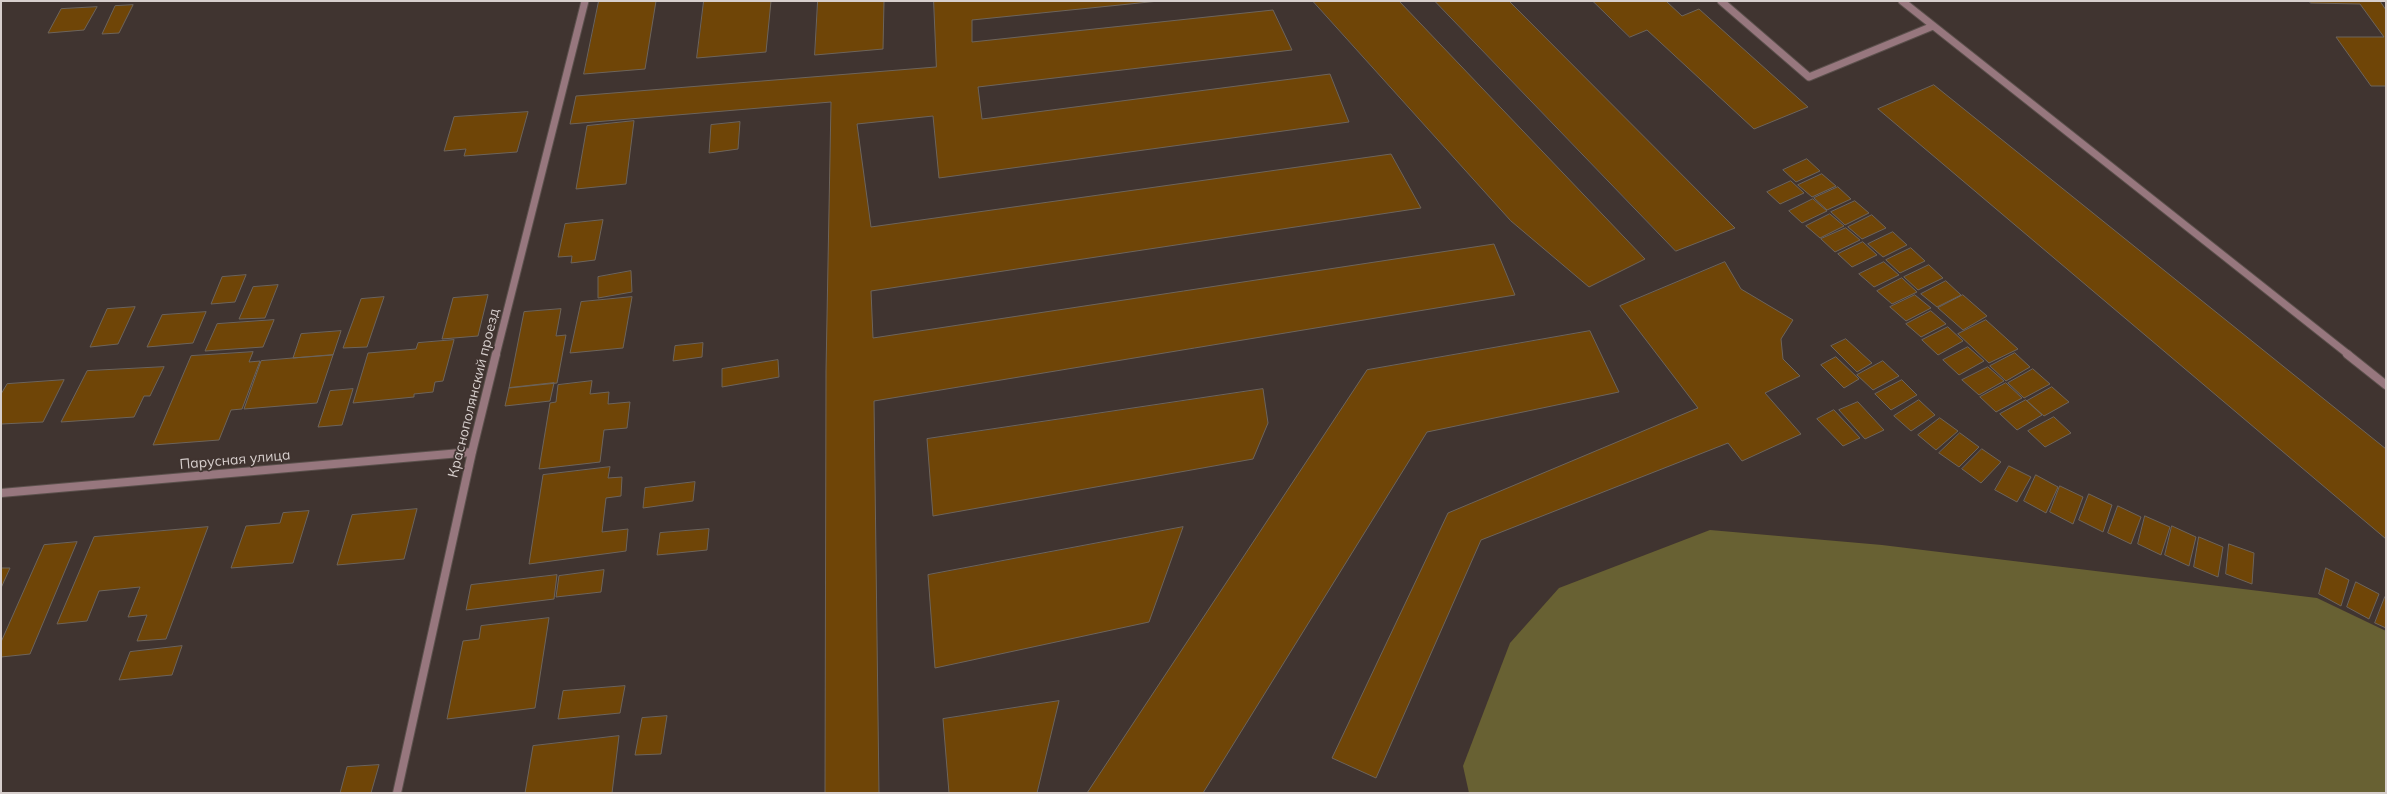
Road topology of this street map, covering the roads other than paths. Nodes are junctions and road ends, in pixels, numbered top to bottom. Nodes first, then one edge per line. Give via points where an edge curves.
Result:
1 (585, 1) edge
2 (1720, 1) edge
3 (1902, 1) edge
4 (1933, 26) junction
5 (2386, 385) edge
6 (472, 452) junction
7 (1, 493) edge
8 (397, 793) edge

1 - 6 street, Краснополянский проезд
2 - 4 street via 1809,77
3 - 4 street
4 - 5 street
6 - 7 street, Парусная улица
6 - 8 street, Краснополянский проезд

